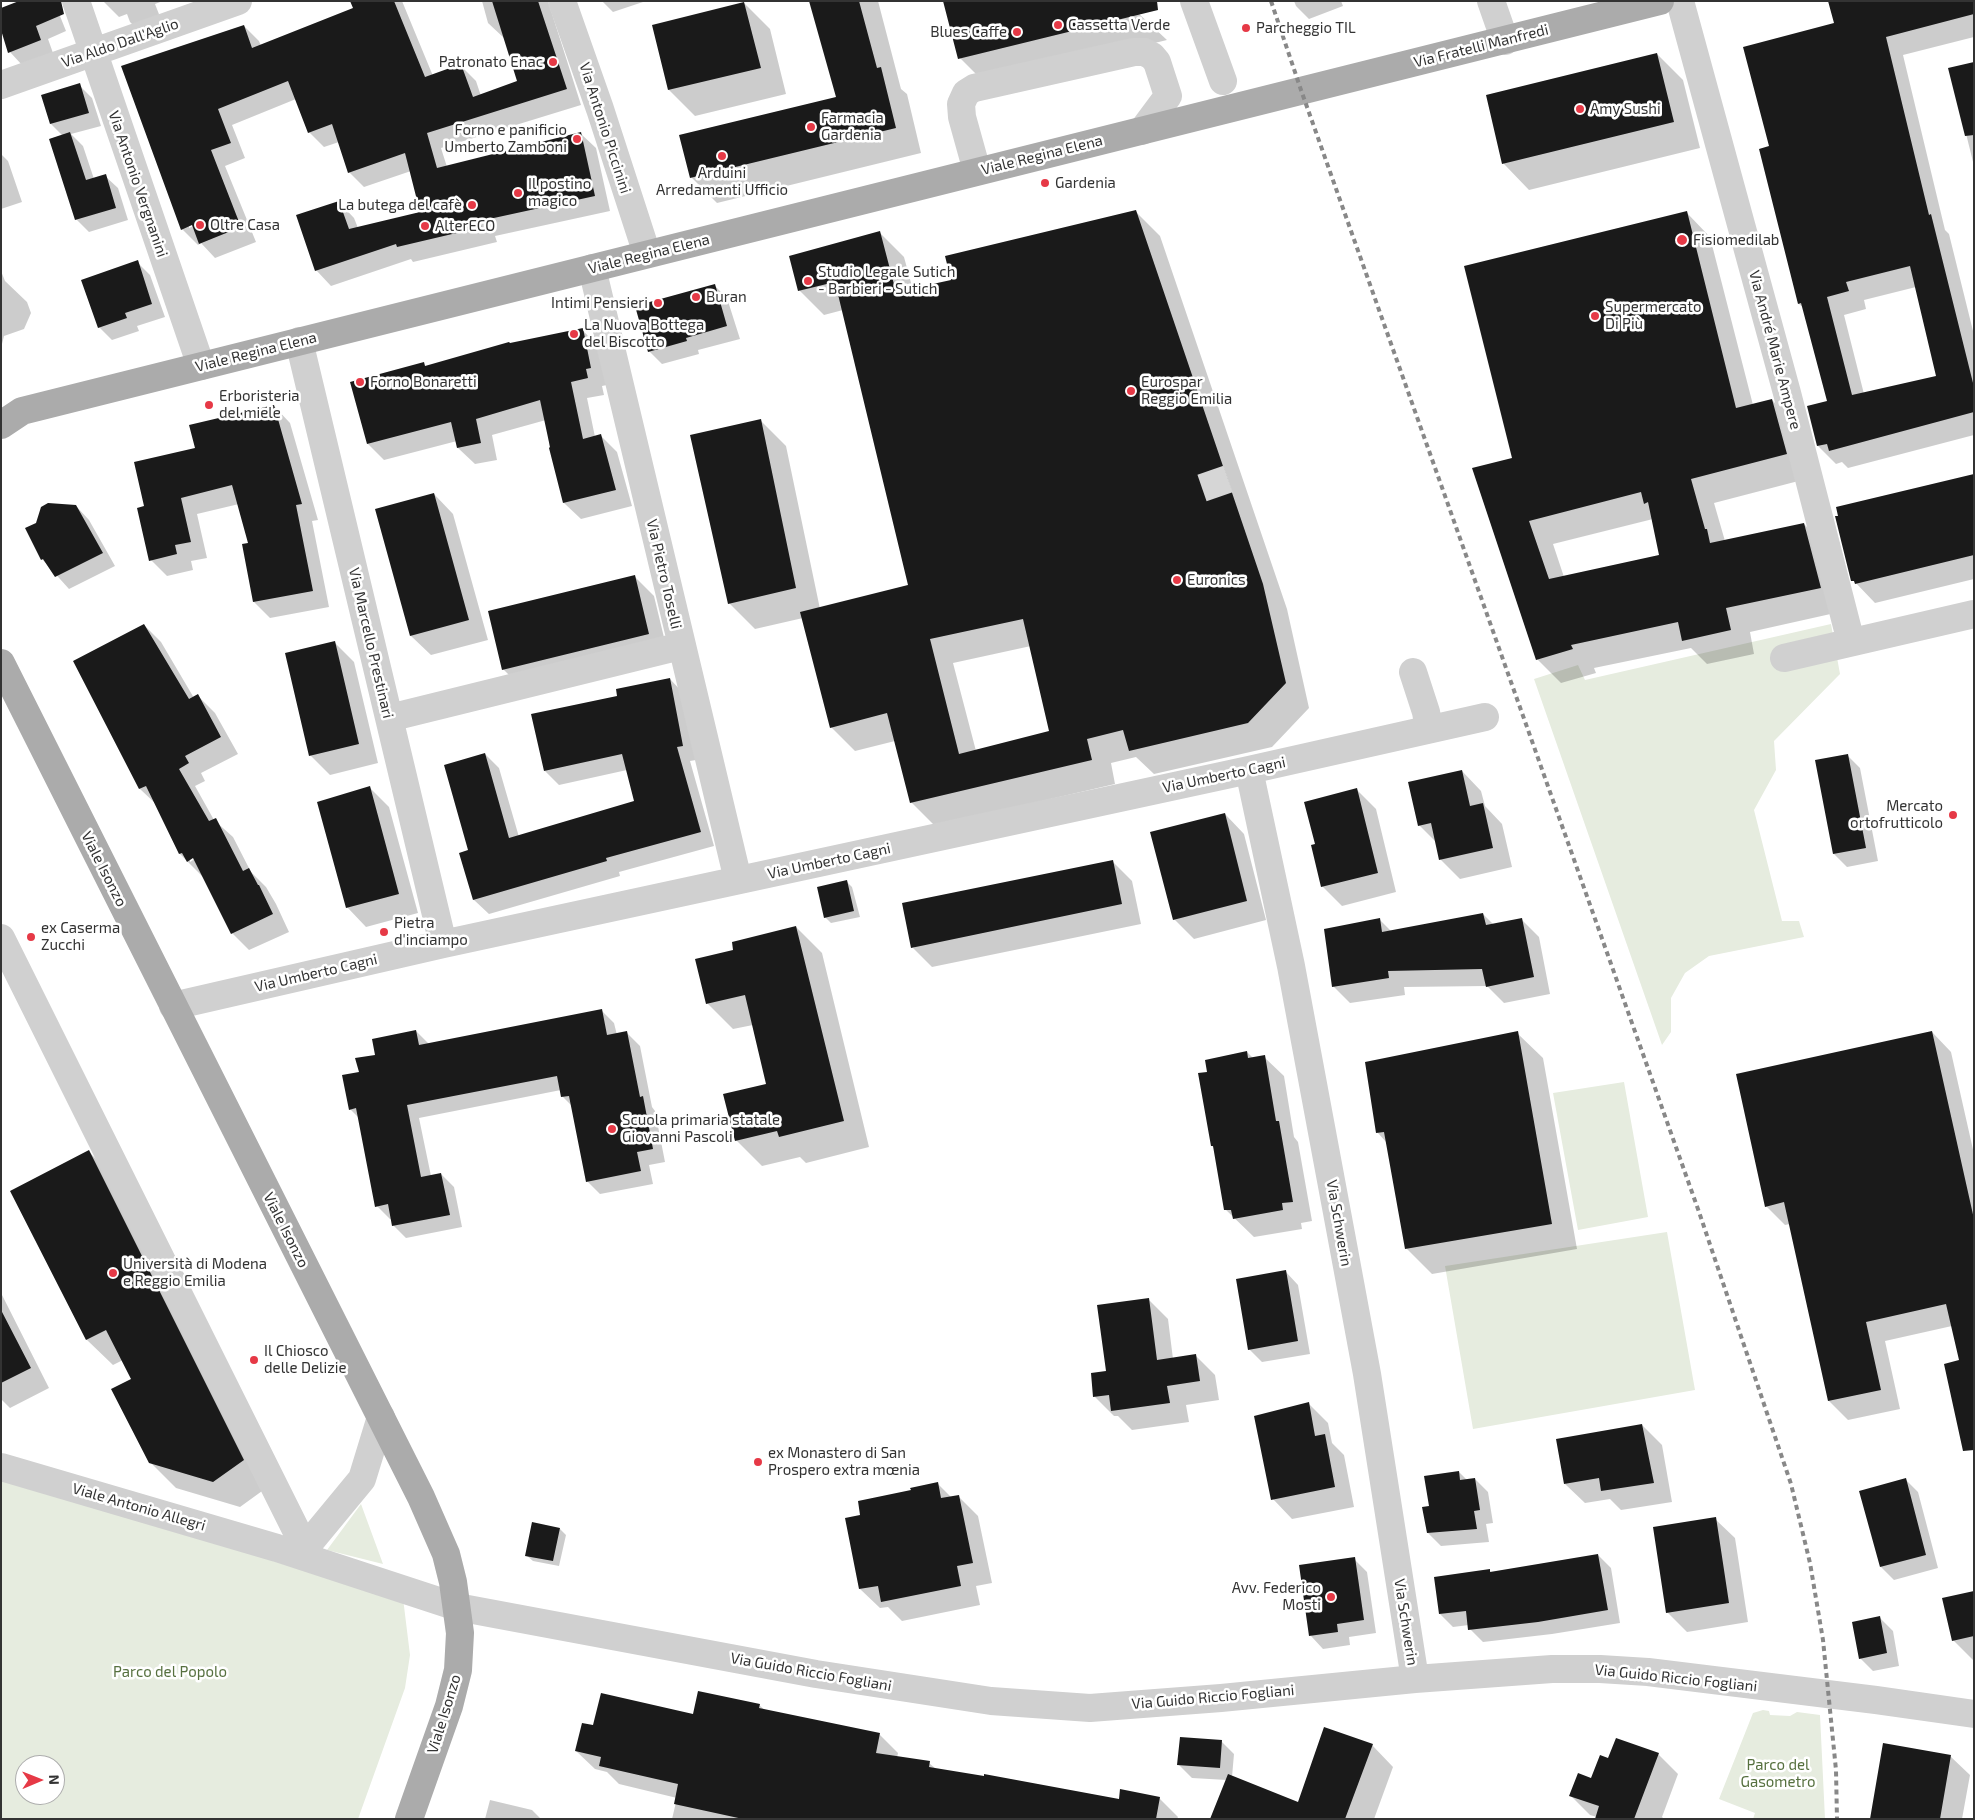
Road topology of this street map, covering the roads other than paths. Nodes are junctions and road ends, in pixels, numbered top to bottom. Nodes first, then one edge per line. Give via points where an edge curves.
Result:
1 (76, 1) edge
2 (238, 1) edge
3 (562, 1) edge
4 (1194, 1) edge
5 (1491, 1) edge
6 (1660, 1) edge
7 (1680, 1) edge
8 (1505, 40) junction
9 (94, 52) junction
10 (1223, 81) dead end
11 (1, 85) edge
12 (1301, 90) joint
13 (1142, 131) junction
14 (977, 172) junction
15 (647, 254) junction
16 (592, 268) junction
17 (299, 341) junction
18 (201, 366) junction
19 (8, 415) edge
20 (1, 430) edge
21 (1974, 614) edge
22 (1851, 642) junction
23 (682, 646) junction
24 (1784, 658) dead end
25 (1, 663) edge
26 (1413, 672) dead end
27 (1484, 716) dead end
28 (389, 718) junction
29 (1429, 729) junction
30 (1249, 770) junction
31 (738, 880) junction
32 (1, 938) edge
33 (443, 944) junction
34 (173, 1006) junction
35 (381, 1417) junction
36 (1, 1466) edge
37 (277, 1548) junction
38 (305, 1548) junction
39 (457, 1607) junction
40 (1415, 1679) junction
41 (1974, 1714) edge
42 (409, 1819) edge

1 - 9 street, Via Antonio Vergnanini
2 - 9 street, Via Aldo Dall'Aglio
3 - 15 street, Via Antonio Piccinini
4 - 10 street
5 - 8 street
6 - 8 main road, Via Fratelli Manfredi
7 - 22 street, Via André Marie Ampere
8 - 12 main road, Via Fratelli Manfredi
9 - 11 street, Via Aldo Dall'Aglio
9 - 18 street, Via Antonio Vergnanini
12 - 13 main road, Viale Regina Elena
13 - 14 main road, Viale Regina Elena
13 - 14 street via 1168,96 1157,62 1144,52 974,88 966,93 961,104
14 - 15 main road, Viale Regina Elena
15 - 16 main road, Viale Regina Elena
16 - 17 main road, Viale Regina Elena
16 - 23 street, Via Pietro Toselli
17 - 18 main road, Viale Regina Elena
17 - 28 street, Via Marcello Prestinari
18 - 19 main road, Viale Regina Elena
19 - 20 main road
21 - 22 street
22 - 24 street
23 - 28 street
23 - 31 street, Via Pietro Toselli
25 - 34 main road, Viale Isonzo
26 - 29 street
27 - 29 street, Via Umberto Cagni
28 - 33 street, Via Marcello Prestinari
29 - 30 street, Via Umberto Cagni
30 - 31 street, Via Umberto Cagni
30 - 40 street, Via Schwerin via 1307,1051 1367,1374
31 - 33 street, Via Umberto Cagni
32 - 38 street
33 - 34 street, Via Umberto Cagni
34 - 35 main road, Viale Isonzo
35 - 38 street via 362,1479
35 - 39 main road, Viale Isonzo via 446,1554
36 - 37 street, Viale Antonio Allegri
37 - 38 street, Viale Antonio Allegri
37 - 39 street, Viale Antonio Allegri
39 - 40 street, Via Guido Riccio Fogliani via 816,1674 1025,1704 1090,1708
39 - 42 main road, Viale Isonzo via 460,1633 458,1670 449,1706
40 - 41 street, Via Guido Riccio Fogliani via 1552,1670 1624,1670

